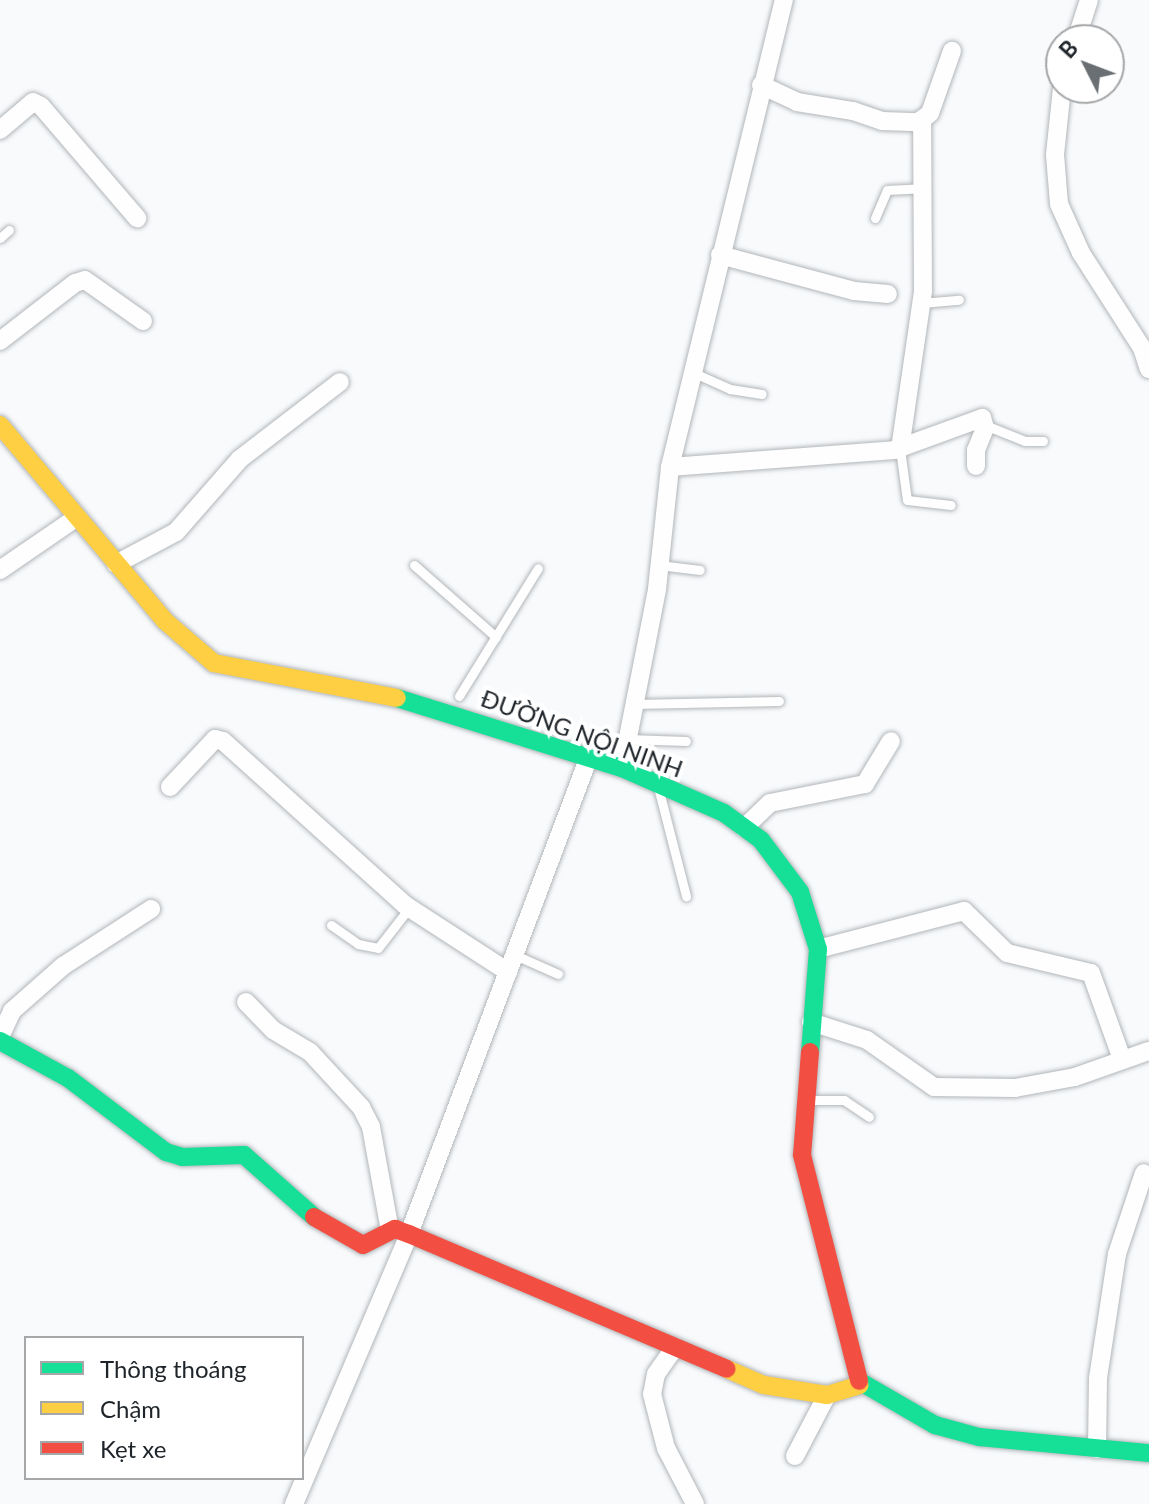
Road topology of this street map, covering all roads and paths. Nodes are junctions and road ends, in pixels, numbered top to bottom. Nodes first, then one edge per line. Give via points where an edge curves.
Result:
1 (784, 0) edge
2 (1089, 0) edge
3 (1081, 24) edge
4 (952, 51) dead end
5 (761, 85) junction
6 (1060, 104) edge
7 (922, 119) junction
8 (0, 130) edge
9 (921, 188) junction
10 (137, 218) dead end
11 (875, 218) dead end
12 (9, 230) dead end
13 (0, 238) edge
14 (720, 255) junction
15 (888, 294) dead end
16 (959, 300) dead end
17 (921, 303) junction
18 (143, 321) dead end
19 (0, 341) edge
20 (1149, 369) edge
21 (692, 372) junction
22 (340, 382) dead end
23 (762, 394) dead end
24 (0, 425) edge
25 (985, 425) junction
26 (1043, 441) dead end
27 (900, 449) junction
28 (976, 466) dead end
29 (670, 467) junction
30 (951, 505) dead end
31 (77, 517) junction
32 (116, 564) junction
33 (414, 565) dead end
34 (659, 565) junction
35 (538, 568) dead end
36 (0, 570) edge
37 (700, 570) dead end
38 (496, 637) junction
39 (779, 701) dead end
40 (455, 703) junction
41 (634, 704) junction
42 (627, 739) junction
43 (686, 741) dead end
44 (891, 741) dead end
45 (589, 757) junction
46 (622, 768) junction
47 (657, 784) junction
48 (170, 787) dead end
49 (744, 828) junction
50 (686, 896) dead end
51 (409, 908) junction
52 (151, 909) dead end
53 (331, 925) dead end
54 (818, 949) junction
55 (512, 963) junction
56 (558, 974) dead end
57 (246, 1002) dead end
58 (811, 1022) junction
59 (0, 1039) edge
60 (1149, 1051) edge
61 (1122, 1059) junction
62 (803, 1100) junction
63 (869, 1117) dead end
64 (1144, 1173) dead end
65 (400, 1232) junction
66 (675, 1347) junction
67 (860, 1385) junction
68 (827, 1395) junction
69 (1097, 1449) junction
70 (1149, 1453) edge
71 (795, 1456) dead end
72 (304, 1478) edge
73 (303, 1480) edge
74 (294, 1504) edge
75 (695, 1504) edge

1 - 5 street
2 - 3 street
4 - 7 street via 930,113
5 - 7 street via 797,102 882,121
5 - 14 street
6 - 20 street via 1055,155 1059,204 1081,253 1142,348
7 - 9 street
8 - 10 street via 33,102 41,106
9 - 11 lane via 887,190
9 - 17 street
12 - 13 lane
14 - 15 street via 854,291
14 - 21 street
16 - 17 lane
17 - 27 street
18 - 19 street via 85,280
21 - 23 lane via 730,389
21 - 29 street
22 - 32 street via 240,459 176,532
24 - 31 street, ĐƯỜNG NỘI NINH
25 - 26 lane via 1025,441
25 - 27 street via 982,418 967,420
25 - 28 street
27 - 29 street
27 - 30 lane via 907,500
29 - 34 street
31 - 32 street, ĐƯỜNG NỘI NINH
31 - 36 street
32 - 40 street, ĐƯỜNG NỘI NINH via 165,621 214,663
33 - 38 lane
34 - 37 lane
34 - 41 street
35 - 38 lane
38 - 40 lane
39 - 41 lane
40 - 45 street, ĐƯỜNG NỘI NINH
41 - 42 street
42 - 43 lane
42 - 46 street
44 - 49 street via 865,784 781,799 760,808
45 - 46 street, ĐƯỜNG NỘI NINH
45 - 55 street
46 - 47 street, ĐƯỜNG NỘI NINH
47 - 49 street, ĐƯỜNG NỘI NINH via 724,813
47 - 50 lane
48 - 51 street via 215,739 223,741
49 - 54 street, ĐƯỜNG NỘI NINH via 781,863 800,892
51 - 53 lane via 378,948 358,944
51 - 55 street
52 - 59 street via 63,966 12,1011
54 - 58 street, ĐƯỜNG NỘI NINH
54 - 61 street via 964,911 1007,953 1091,973
55 - 56 lane
55 - 65 street
57 - 65 street via 273,1030 310,1052 361,1107
58 - 61 street via 867,1040 934,1087 1015,1088 1075,1077
58 - 62 street, ĐƯỜNG NỘI NINH
59 - 65 street via 68,1078 166,1152 182,1157 244,1155 339,1236 363,1245
60 - 61 street
62 - 63 lane via 844,1100
62 - 67 street, ĐƯỜNG NỘI NINH via 802,1155
64 - 69 street via 1117,1254 1098,1378
65 - 66 street
65 - 72 street
66 - 68 street via 764,1385
66 - 75 street via 656,1374 652,1394 666,1448
67 - 68 street
67 - 69 street via 935,1425 979,1437
68 - 71 street
69 - 70 street
73 - 74 street

